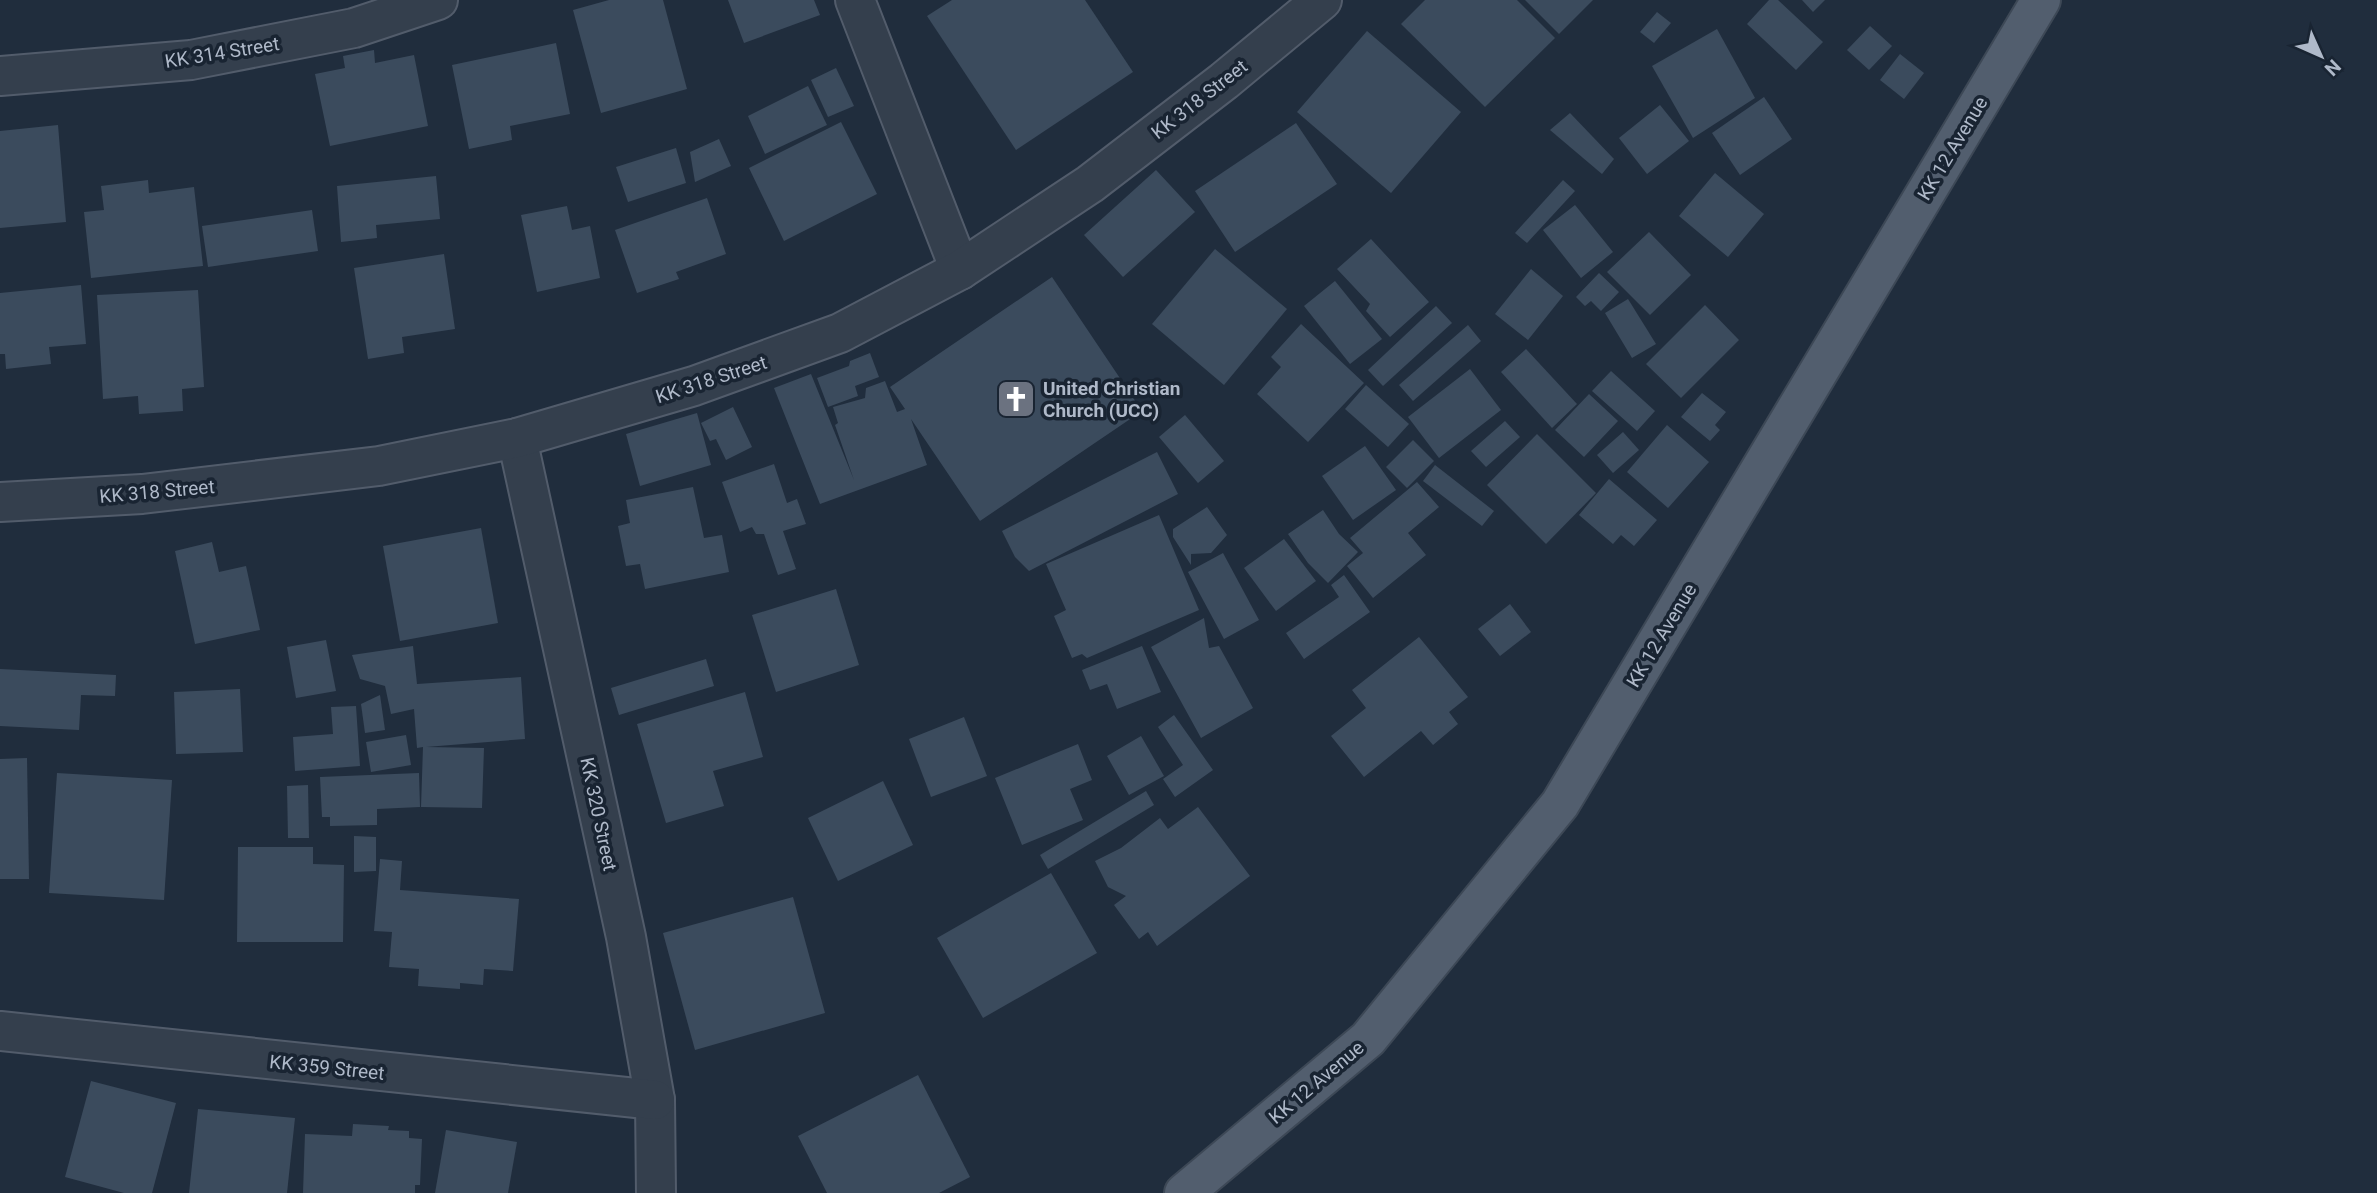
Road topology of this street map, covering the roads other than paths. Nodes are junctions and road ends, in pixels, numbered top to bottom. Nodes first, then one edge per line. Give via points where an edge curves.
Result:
1 (438, 0) edge
2 (855, 0) edge
3 (1322, 0) edge
4 (2042, 0) edge
5 (0, 76) edge
6 (960, 270) junction
7 (517, 438) junction
8 (0, 502) edge
9 (0, 1031) edge
10 (655, 1100) junction
11 (656, 1193) edge
12 (1184, 1193) edge

1 - 5 street, KK 314 Street via 354,28 191,60
2 - 6 street
3 - 6 street, KK 318 Street via 1090,184
4 - 12 main road, KK 12 Avenue via 1560,804 1368,1039
6 - 7 street, KK 318 Street via 840,333 694,386
7 - 8 street, KK 318 Street via 379,466 142,495
7 - 10 street, KK 320 Street via 626,937
9 - 10 street, KK 359 Street
10 - 11 street, KK 320 Street

